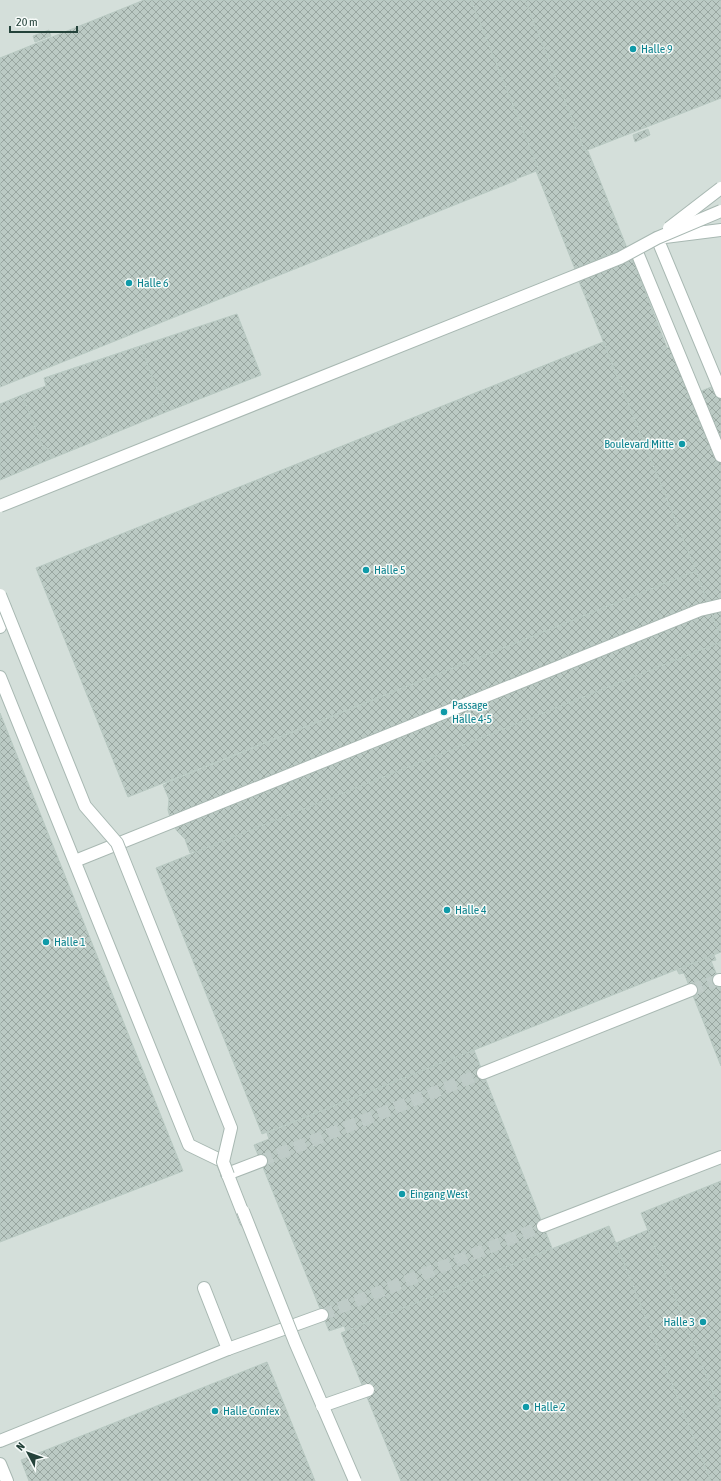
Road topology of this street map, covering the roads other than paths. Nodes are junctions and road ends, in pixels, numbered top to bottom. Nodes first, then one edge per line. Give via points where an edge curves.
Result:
1 (721, 188) edge
2 (721, 211) edge
3 (721, 230) edge
4 (657, 238) junction
5 (636, 250) junction
6 (620, 258) junction
7 (721, 392) edge
8 (721, 456) edge
9 (0, 506) edge
10 (0, 595) edge
11 (721, 605) edge
12 (5, 608) junction
13 (0, 627) edge
14 (0, 677) edge
15 (84, 806) junction
16 (117, 843) junction
17 (74, 861) junction
18 (691, 990) tunnel mouth
19 (483, 1073) tunnel mouth
20 (721, 1157) edge
21 (222, 1161) junction
22 (261, 1161) tunnel mouth
23 (227, 1174) junction
24 (543, 1226) tunnel mouth
25 (204, 1288) dead end
26 (322, 1315) tunnel mouth
27 (288, 1327) junction
28 (228, 1349) junction
29 (371, 1388) dead end
30 (316, 1392) junction
31 (322, 1406) junction
32 (0, 1441) edge
33 (0, 1464) edge
34 (7, 1481) edge
35 (354, 1481) edge

1 - 4 lane, bridge
2 - 4 lane, bridge
3 - 4 lane, bridge
4 - 5 lane
4 - 6 lane, bridge
4 - 7 lane
5 - 6 lane
5 - 8 lane
6 - 9 lane, bridge
10 - 12 lane
10 - 15 lane, bridge
11 - 16 lane via 692,613
12 - 13 lane
12 - 15 lane
14 - 17 lane
15 - 16 lane
15 - 30 lane, bridge via 117,843 231,1128 223,1162
16 - 17 lane
16 - 21 lane via 230,1128
17 - 21 lane via 189,1146
18 - 19 lane
20 - 24 lane
21 - 23 lane
22 - 23 lane
23 - 27 lane
25 - 28 lane
26 - 27 lane
27 - 28 lane
27 - 30 lane
28 - 32 lane
29 - 31 lane, bridge
30 - 31 lane, bridge
31 - 35 lane, bridge
33 - 34 lane

